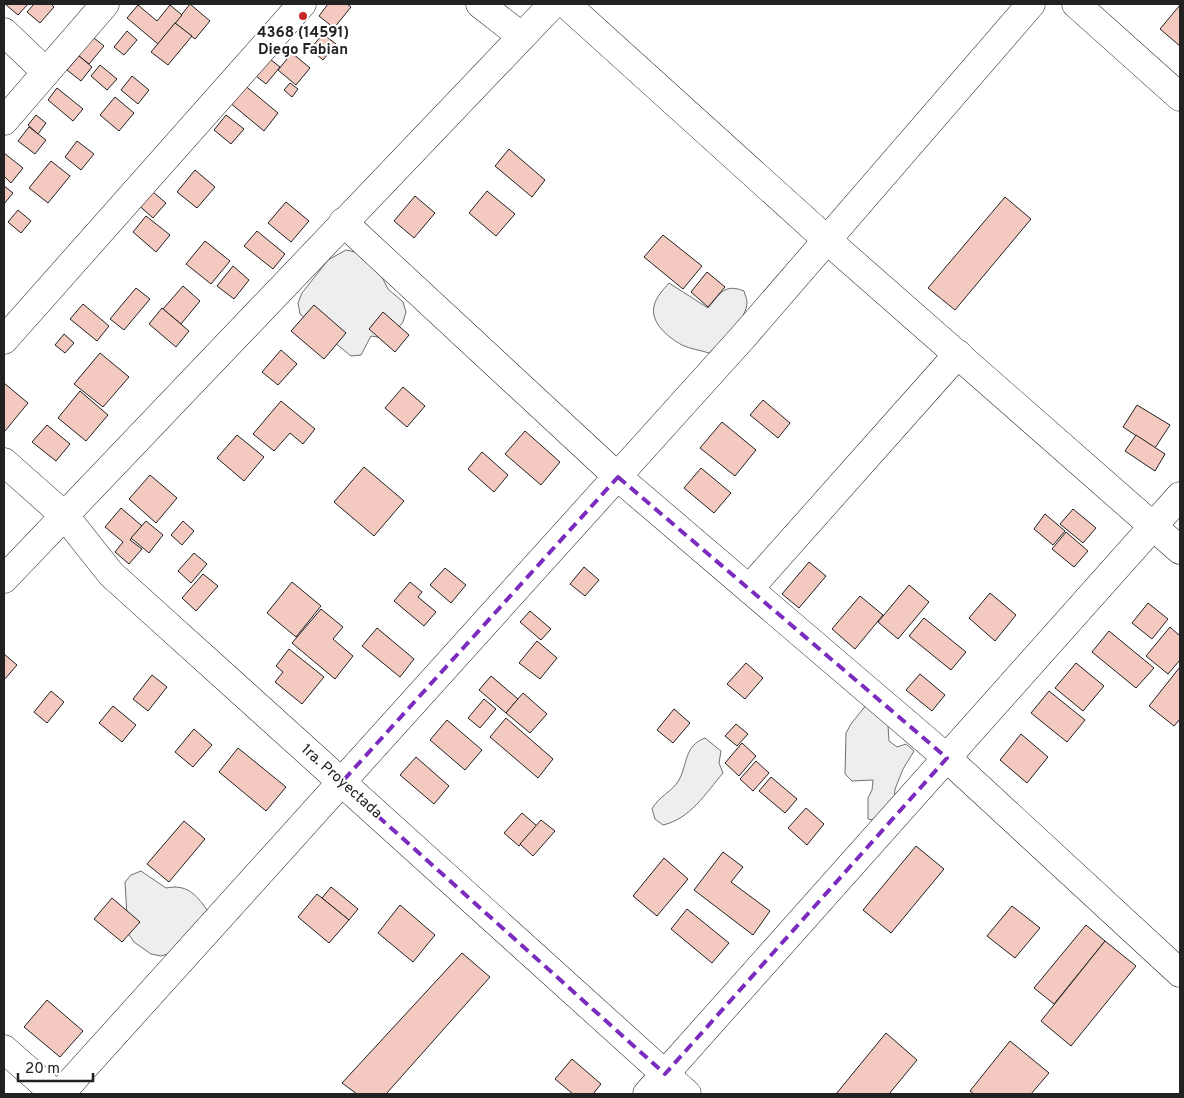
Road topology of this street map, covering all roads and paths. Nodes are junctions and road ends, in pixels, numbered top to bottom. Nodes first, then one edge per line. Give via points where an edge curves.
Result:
1 (105, 4) edge
2 (302, 4) edge
3 (480, 4) edge
4 (552, 4) edge
5 (566, 4) edge
6 (1031, 4) edge
7 (1076, 4) edge
8 (4, 32) edge
9 (521, 36) junction
10 (46, 72) junction
11 (1180, 97) edge
12 (4, 121) edge
13 (343, 222) junction
14 (827, 240) junction
15 (4, 340) edge
16 (958, 354) junction
17 (4, 462) edge
18 (618, 477) junction
19 (1180, 496) edge
20 (65, 516) junction
21 (1153, 526) junction
22 (1180, 550) edge
23 (4, 579) edge
24 (749, 589) junction
25 (947, 758) junction
26 (341, 783) junction
27 (1180, 973) edge
28 (4, 1049) edge
29 (656, 1084) edge
30 (55, 1094) edge
31 (60, 1094) edge
32 (687, 1094) edge

1 - 10 street
2 - 15 street
3 - 9 street
4 - 9 street
5 - 14 street
6 - 14 street
7 - 11 street
8 - 10 street
9 - 13 street
10 - 12 street
13 - 18 street
13 - 20 street
14 - 16 street
14 - 18 street via 744,338
16 - 21 street
16 - 24 street
17 - 20 street, 1ra. Proyectada
18 - 24 street
18 - 26 street
19 - 21 street
20 - 23 street
20 - 26 street, 1ra. Proyectada via 111,574
21 - 22 street
21 - 25 street
24 - 25 street
25 - 27 street
25 - 29 street
26 - 29 street, 1ra. Proyectada
26 - 31 street
28 - 30 street
29 - 32 street, 1ra. Proyectada

